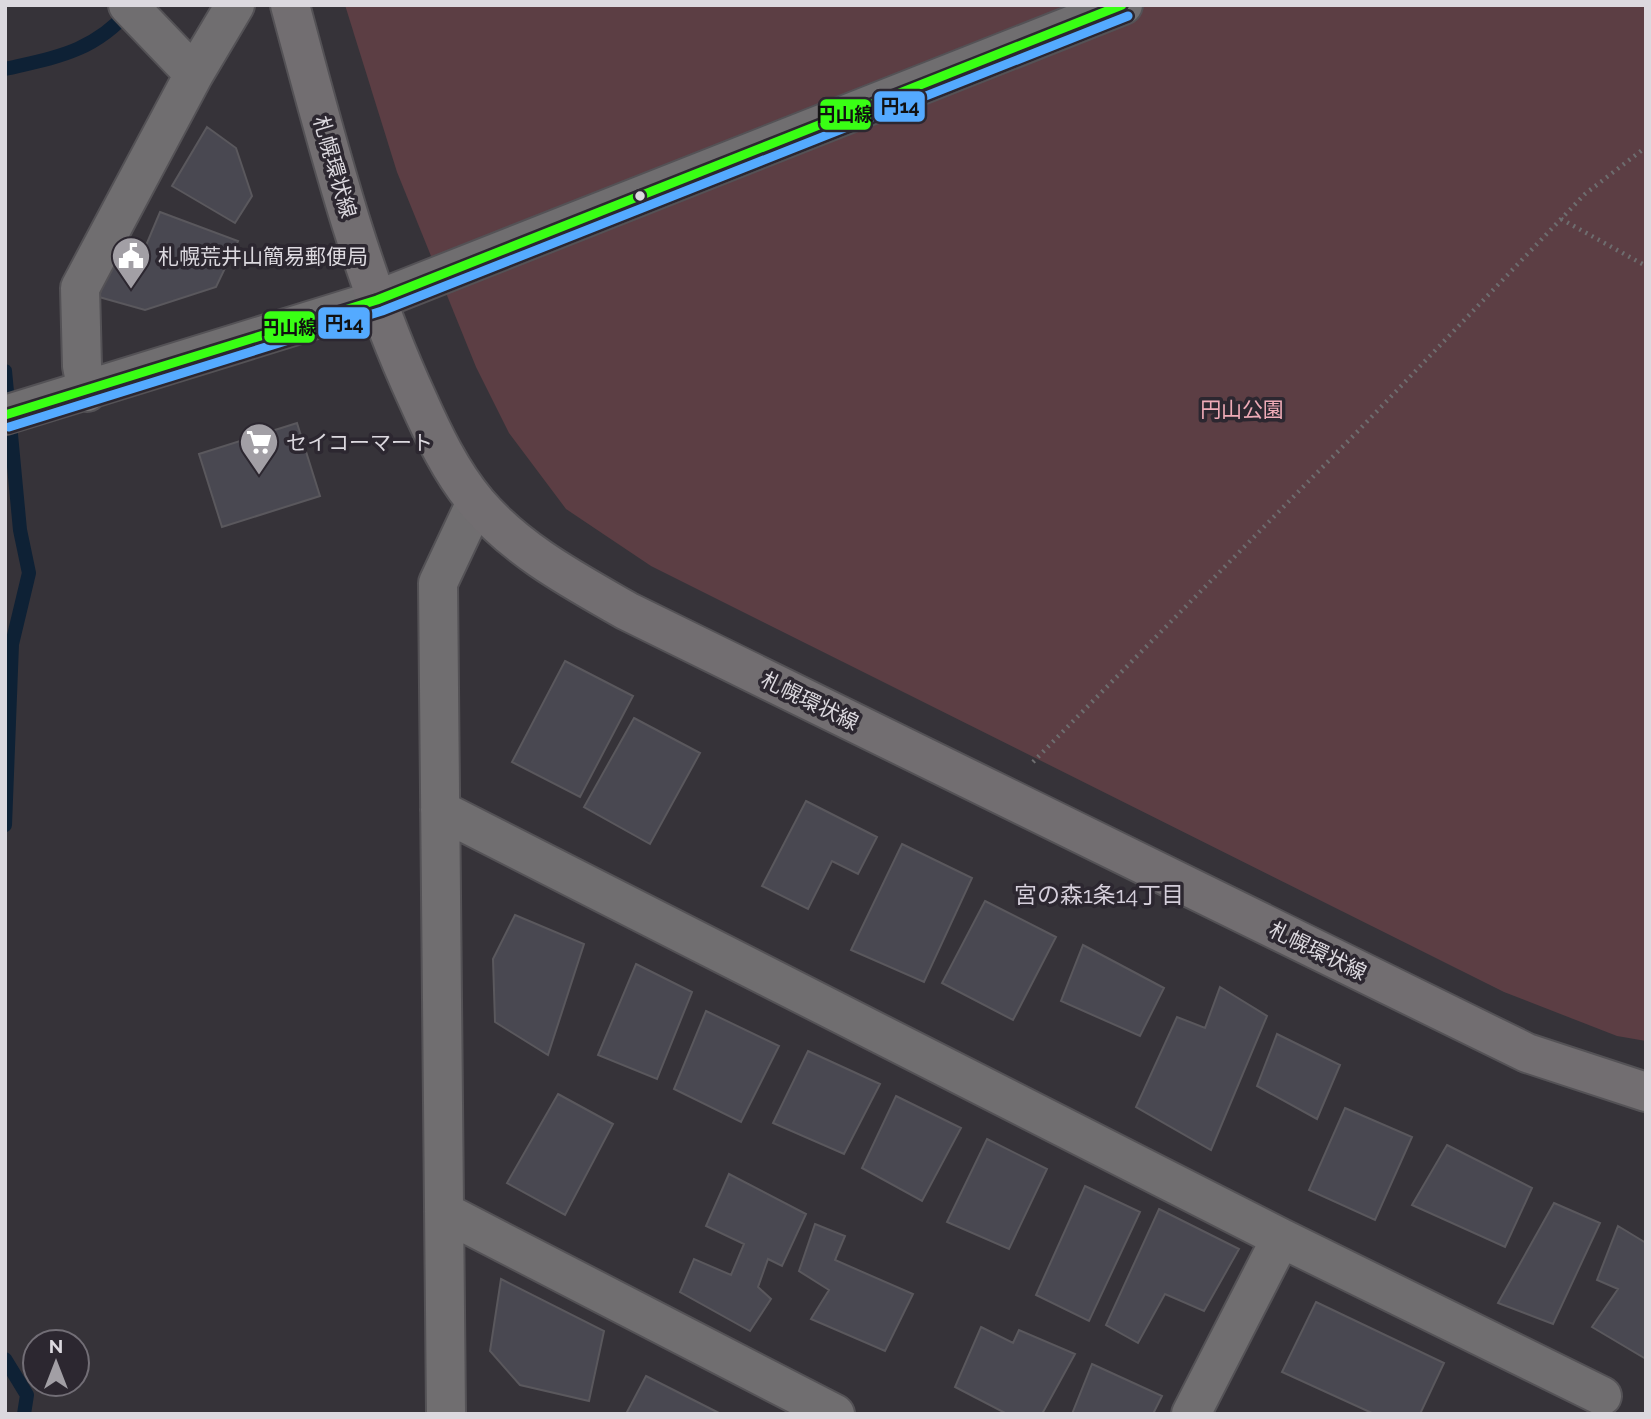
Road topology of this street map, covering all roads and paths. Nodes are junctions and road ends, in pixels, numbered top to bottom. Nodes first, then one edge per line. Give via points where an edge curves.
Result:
1 (128, 5) edge
2 (235, 5) edge
3 (290, 5) edge
4 (1123, 5) edge
5 (181, 60) junction
6 (1646, 147) edge
7 (1561, 219) junction
8 (1646, 266) edge
9 (377, 300) junction
10 (87, 392) junction
11 (5, 415) edge
12 (476, 502) junction
13 (1001, 795) junction
14 (440, 810) junction
15 (1646, 1092) edge
16 (444, 1212) junction
17 (1281, 1238) junction
18 (1602, 1396) dead end
19 (446, 1414) edge
20 (835, 1414) edge
21 (1191, 1414) edge

1 - 5 street
2 - 5 street
3 - 9 main road, 札幌環状線 via 351,226
4 - 9 street
5 - 10 street via 80,288
6 - 7 path via 1585,194
7 - 8 path
7 - 13 path
9 - 10 street
9 - 12 main road, 札幌環状線 via 438,443
10 - 11 street
12 - 13 main road, 札幌環状線 via 512,538 557,571 627,611
12 - 14 street via 438,583
13 - 15 main road, 札幌環状線 via 1527,1053
14 - 16 street
14 - 17 street
16 - 19 street
16 - 20 street
17 - 18 street
17 - 21 street

